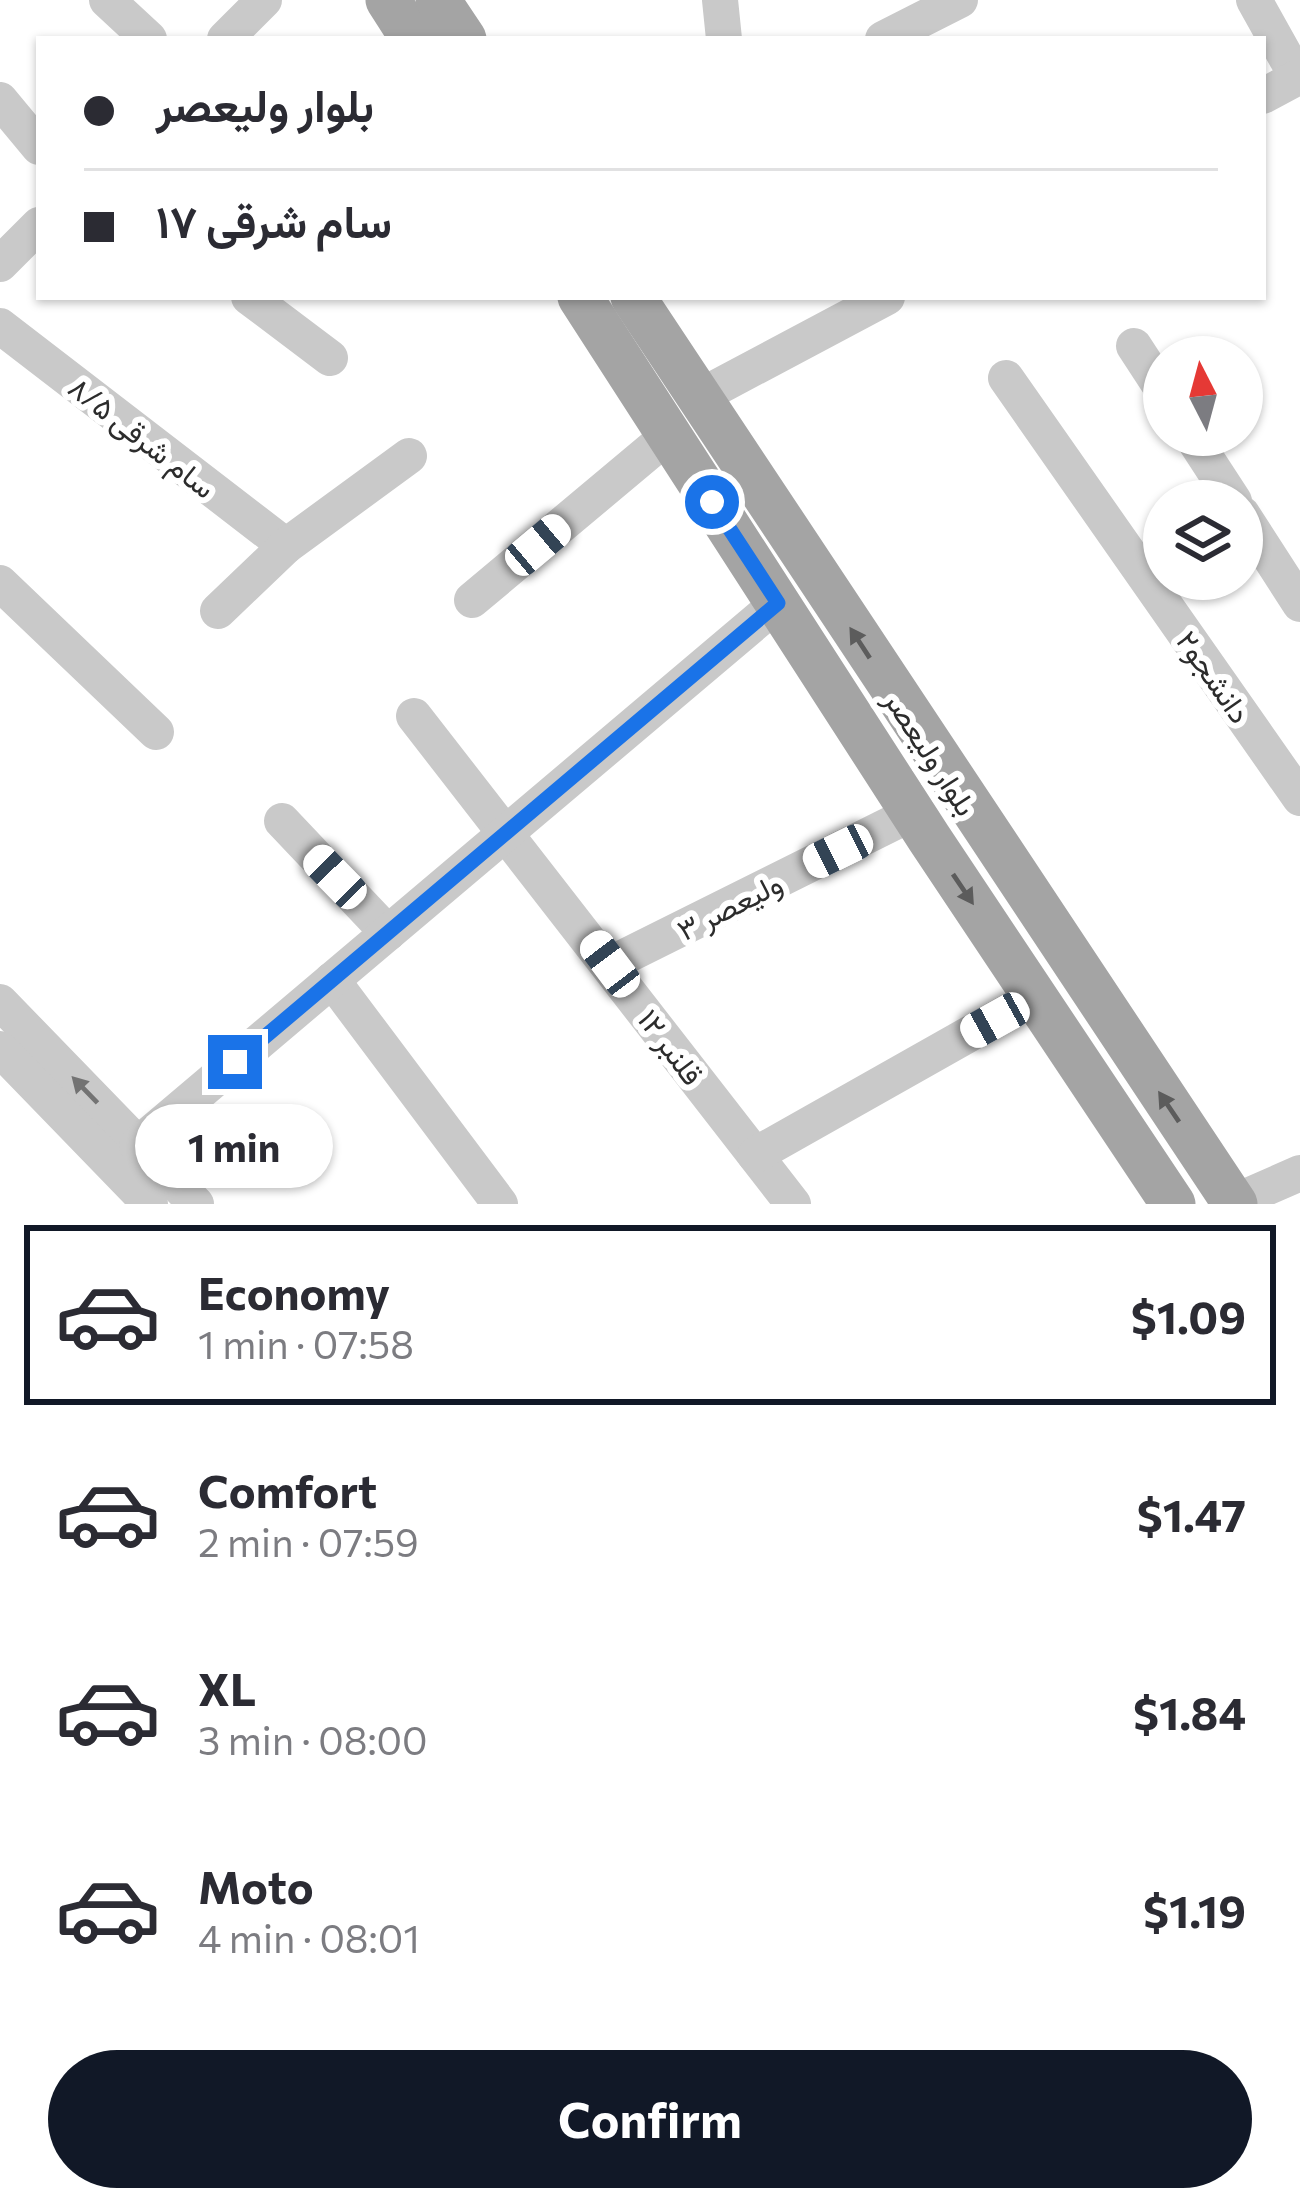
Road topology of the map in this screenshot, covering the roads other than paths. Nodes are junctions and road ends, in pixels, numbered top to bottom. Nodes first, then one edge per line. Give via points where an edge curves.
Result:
1 (106, 0) edge
2 (264, 0) edge
3 (388, 0) edge
4 (438, 0) edge
5 (720, 0) edge
6 (960, 0) edge
7 (1253, 0) edge
8 (145, 36) edge
9 (228, 36) edge
10 (411, 36) edge
11 (462, 36) edge
12 (724, 36) edge
13 (889, 36) edge
14 (1298, 76) edge
15 (1266, 93) edge
16 (0, 100) edge
17 (36, 143) edge
18 (36, 228) edge
19 (0, 264) edge
20 (253, 300) edge
21 (582, 300) edge
22 (635, 300) edge
23 (881, 300) edge
24 (0, 326) edge
25 (1134, 346) dead end
26 (330, 358) dead end
27 (1143, 360) edge
28 (1006, 378) dead end
29 (699, 398) junction
30 (669, 435) junction
31 (409, 456) dead end
32 (286, 546) junction
33 (1263, 547) edge
34 (0, 584) edge
35 (472, 600) dead end
36 (778, 603) junction
37 (1300, 604) edge
38 (218, 611) dead end
39 (415, 716) dead end
40 (156, 732) dead end
41 (1300, 798) edge
42 (914, 813) junction
43 (282, 821) dead end
44 (508, 831) junction
45 (388, 933) junction
46 (610, 964) junction
47 (332, 980) junction
48 (1036, 997) junction
49 (0, 1002) edge
50 (0, 1049) edge
51 (137, 1144) junction
52 (755, 1155) junction
53 (1300, 1173) edge
54 (1234, 1203) edge
55 (150, 1204) edge
56 (196, 1204) edge
57 (500, 1204) edge
58 (793, 1204) edge
59 (1174, 1204) edge

1 - 8 street
2 - 9 street
3 - 10 main road
4 - 11 main road
5 - 12 street
6 - 13 street
7 - 14 street
14 - 15 street
16 - 17 street
18 - 19 street
20 - 26 street
21 - 30 main road, بلوار ولیعصر
22 - 29 main road, بلوار ولیعصر
23 - 29 street
24 - 32 street, سام شرقی ۸/۵
25 - 27 street
28 - 41 street, دانشجو۲
54 -> 29 main road, بلوار ولیعصر
30 - 35 street
30 - 36 main road, بلوار ولیعصر
31 - 32 street
32 - 38 street
33 - 37 street
34 - 40 street
36 - 42 main road, بلوار ولیعصر
36 - 44 street
39 - 44 street, قلنبر ۱۲
42 - 46 street, ولیعصر ۳
42 -> 48 main road, بلوار ولیعصر
43 - 45 street
44 - 45 street
44 - 46 street, قلنبر ۱۲
45 - 47 street
46 - 52 street, قلنبر ۱۲
47 - 51 street
47 - 57 street
48 - 52 street
48 - 59 main road, بلوار ولیعصر
51 -> 49 street
50 - 55 street
51 - 56 street
52 - 58 street, قلنبر ۱۲
53 - 54 street

